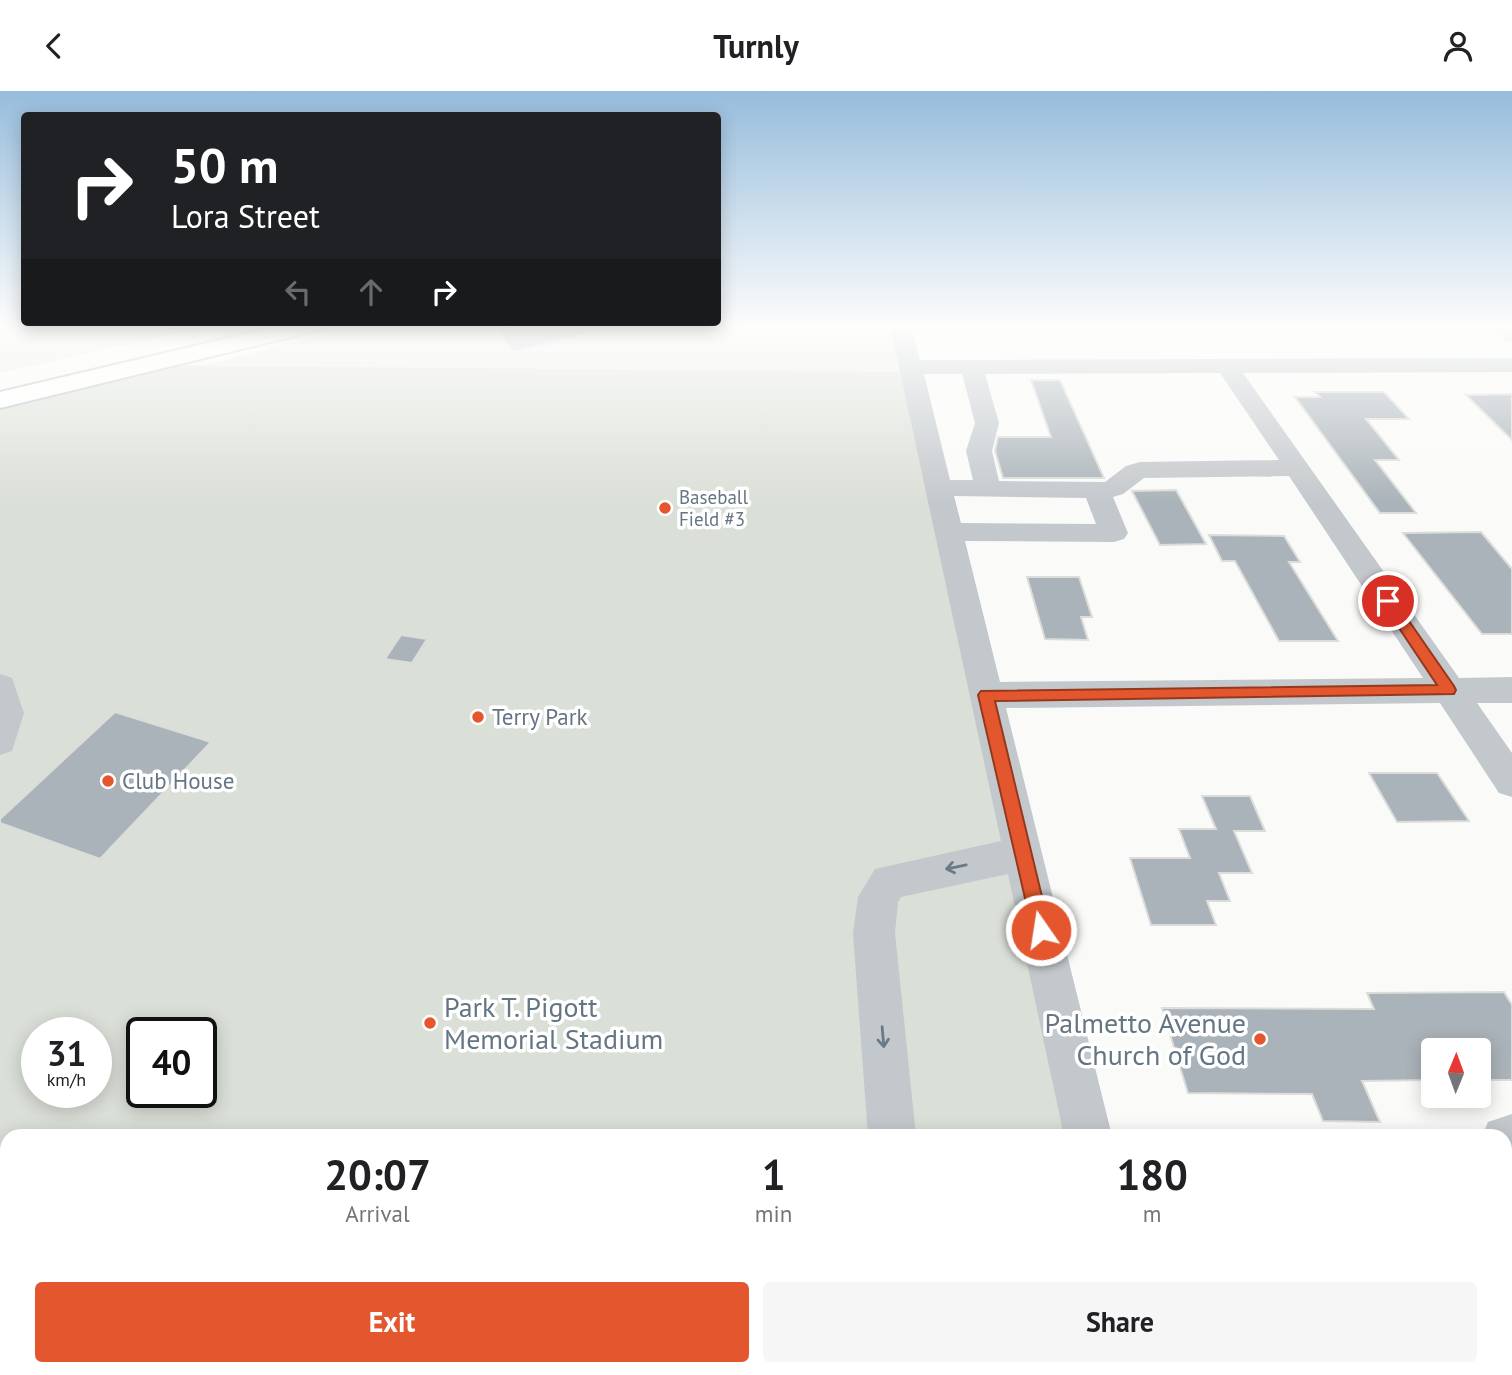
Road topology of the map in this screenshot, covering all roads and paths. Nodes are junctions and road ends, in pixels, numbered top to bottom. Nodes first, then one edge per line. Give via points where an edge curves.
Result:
1 (56, 385) edge
2 (916, 385) edge
3 (977, 385) edge
4 (1240, 385) edge
5 (0, 400) edge
6 (1297, 468) junction
7 (939, 488) junction
8 (988, 489) junction
9 (1096, 490) junction
10 (949, 532) junction
11 (0, 687) edge
12 (1449, 690) junction
13 (1512, 690) edge
14 (986, 695) junction
15 (0, 741) edge
16 (1512, 782) edge
17 (1023, 853) junction
18 (891, 1129) edge
19 (1086, 1129) edge

1 - 5 main road
2 - 7 street
3 - 8 street via 987,423 979,451
4 - 6 street
6 - 9 street via 1140,470 1115,487
6 - 12 street
7 - 8 street
7 - 10 street
8 - 9 street
9 - 10 street via 1114,533
10 - 14 street
11 - 15 street via 7,713
12 - 13 street
12 - 14 street
12 - 16 street
14 - 17 street
17 -> 18 street via 889,882 878,897 874,933
17 - 19 street

